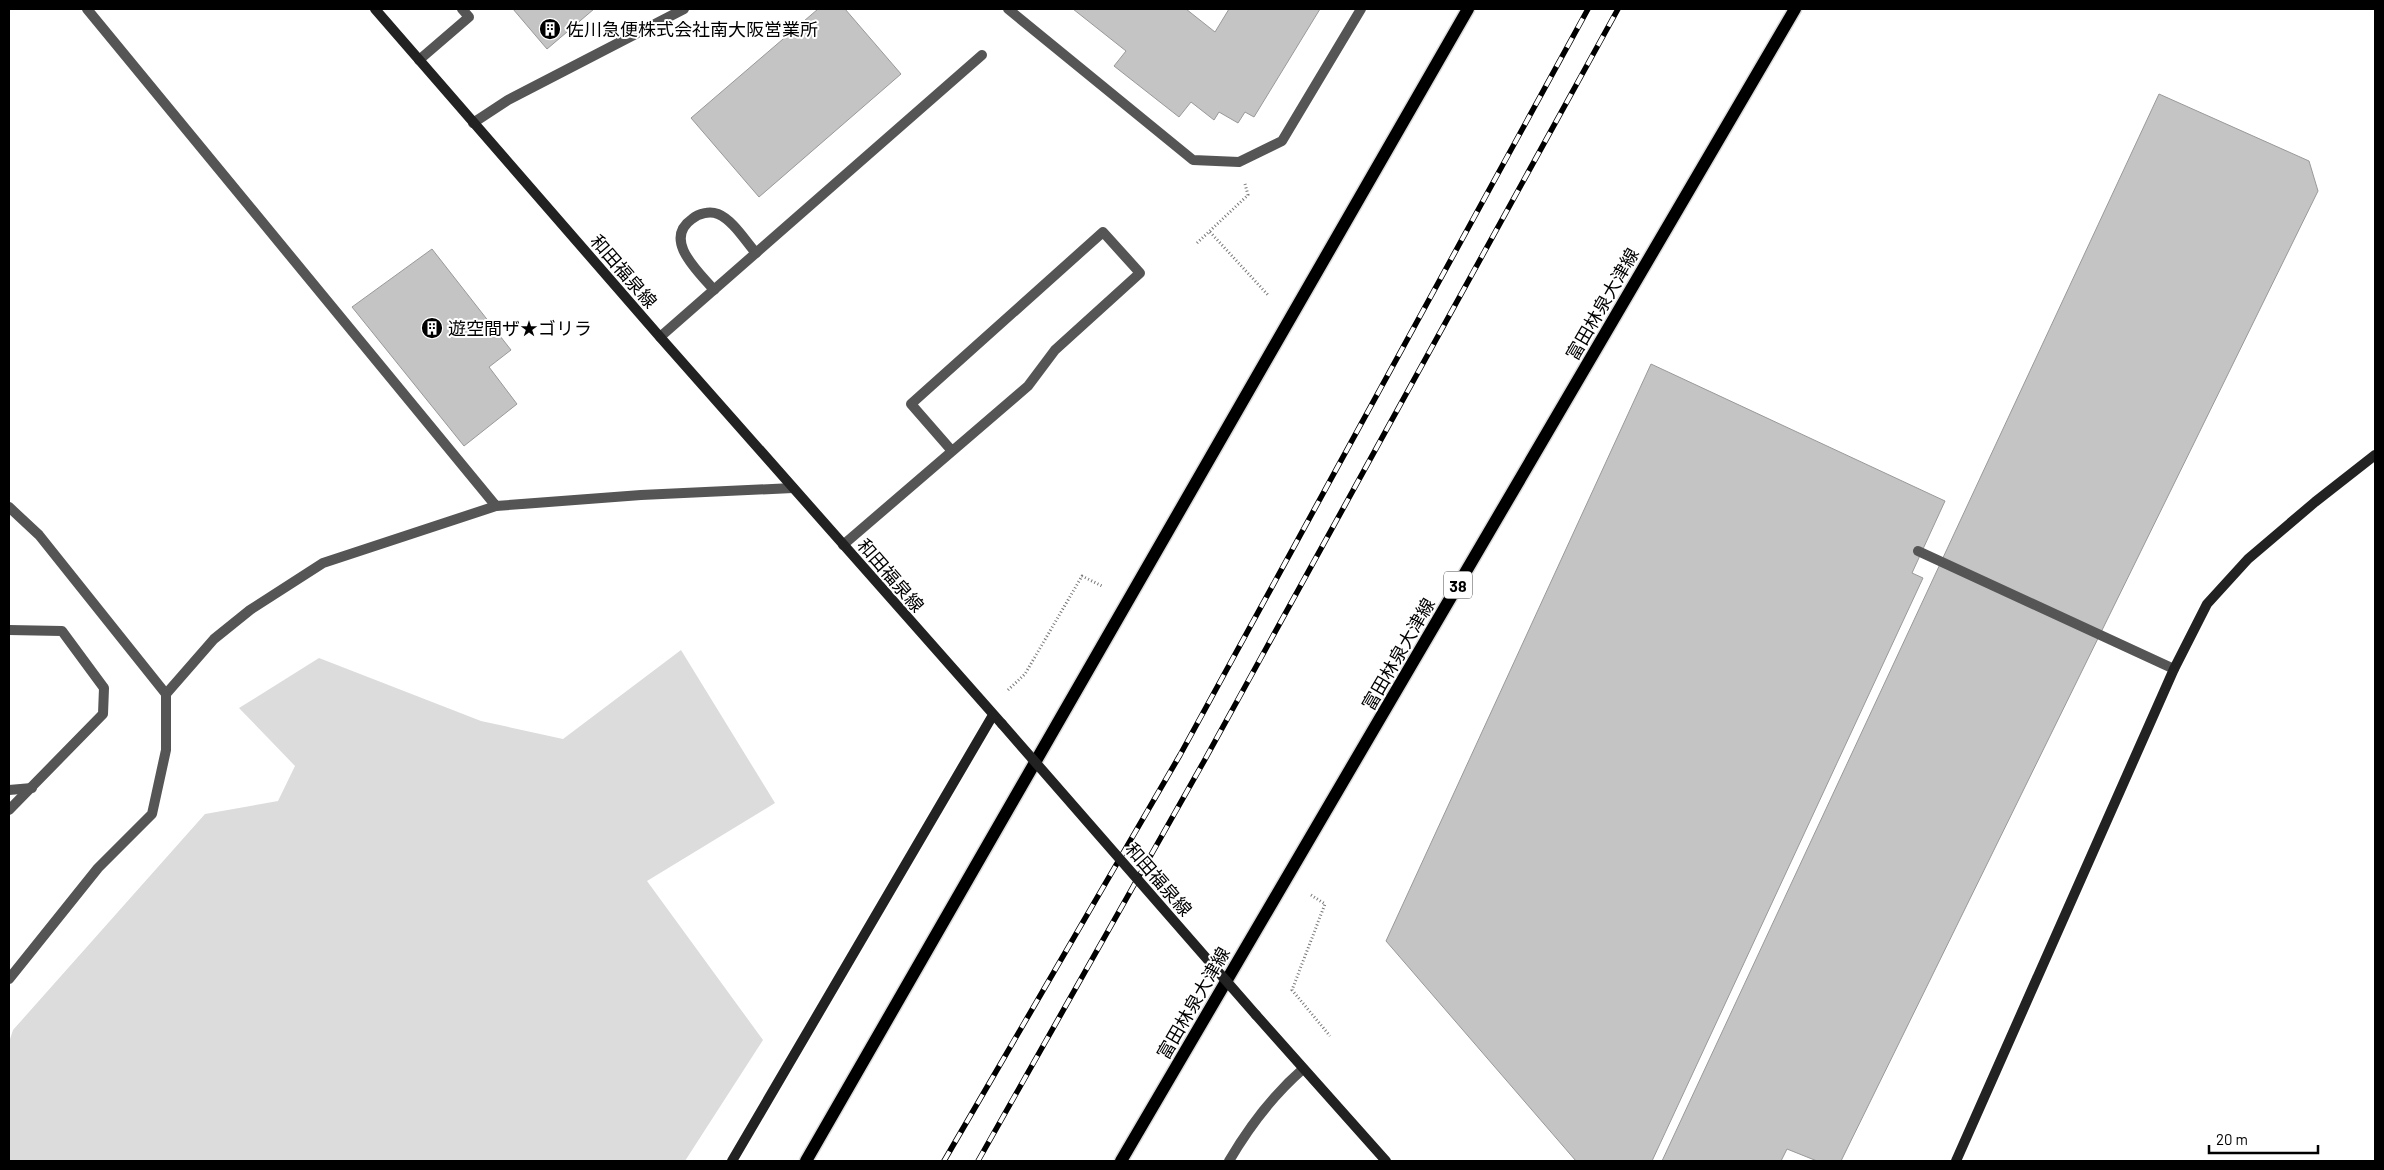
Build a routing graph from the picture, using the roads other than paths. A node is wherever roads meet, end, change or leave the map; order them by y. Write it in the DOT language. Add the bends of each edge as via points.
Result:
graph roads {
  1 [pos="87,9"];
  2 [pos="375,9"];
  3 [pos="462,9"];
  4 [pos="684,9"];
  5 [pos="1008,9"];
  6 [pos="1361,9"];
  7 [pos="1468,9"];
  8 [pos="1795,9"];
  9 [pos="982,55"];
  10 [pos="419,60"];
  11 [pos="473,123"];
  12 [pos="756,253"];
  13 [pos="714,290"];
  14 [pos="660,337"];
  15 [pos="952,451"];
  16 [pos="2375,455"];
  17 [pos="792,488"];
  18 [pos="496,506"];
  19 [pos="9,507"];
  20 [pos="843,545"];
  21 [pos="1918,551"];
  22 [pos="9,630"];
  23 [pos="2174,670"];
  24 [pos="166,694"];
  25 [pos="993,715"];
  26 [pos="32,788"];
  27 [pos="9,790"];
  28 [pos="9,810"];
  29 [pos="9,979"];
  30 [pos="1304,1069"];
  31 [pos="732,1161"];
  32 [pos="806,1161"];
  33 [pos="1122,1161"];
  34 [pos="1229,1161"];
  35 [pos="1386,1161"];
  36 [pos="1956,1161"];
  1 -- 18 [label="street"];
  2 -- 10 [label="main road, 和田福泉線"];
  3 -- 10 [label="street" via="469,17"];
  4 -- 11 [label="street" via="508,100"];
  5 -- 6 [label="street" via="1193,160 1239,162 1282,141"];
  7 -- 32 [label="main road"];
  8 -- 33 [label="main road, 富田林泉大津線 / 38"];
  9 -- 12 [label="street"];
  10 -- 11 [label="main road, 和田福泉線"];
  11 -- 14 [label="main road, 和田福泉線"];
  12 -- 13 [label="street"];
  12 -- 13 [label="street" via="719,214 692,218 682,232 682,250"];
  13 -- 14 [label="street"];
  14 -- 17 [label="main road, 和田福泉線"];
  15 -- 15 [label="street" via="1028,386 1055,350 1140,274 1103,232 911,404"];
  15 -- 20 [label="street"];
  16 -- 23 [label="main road" via="2248,559 2207,604"];
  17 -- 18 [label="street"];
  17 -- 20 [label="main road, 和田福泉線"];
  18 -- 24 [label="street" via="323,563 250,610 214,639"];
  19 -- 24 [label="street" via="39,535"];
  20 -- 25 [label="main road, 和田福泉線"];
  21 -- 23 [label="street"];
  22 -- 26 [label="street" via="62,631 104,688 102,714"];
  23 -- 36 [label="main road"];
  24 -- 29 [label="street" via="166,750 152,814 98,868"];
  25 -- 30 [label="main road, 和田福泉線, bridge"];
  25 -- 31 [label="main road"];
  26 -- 27 [label="street"];
  26 -- 28 [label="street"];
  30 -- 34 [label="street" via="1284,1085 1249,1126"];
  30 -- 35 [label="main road, 和田福泉線"];
}
